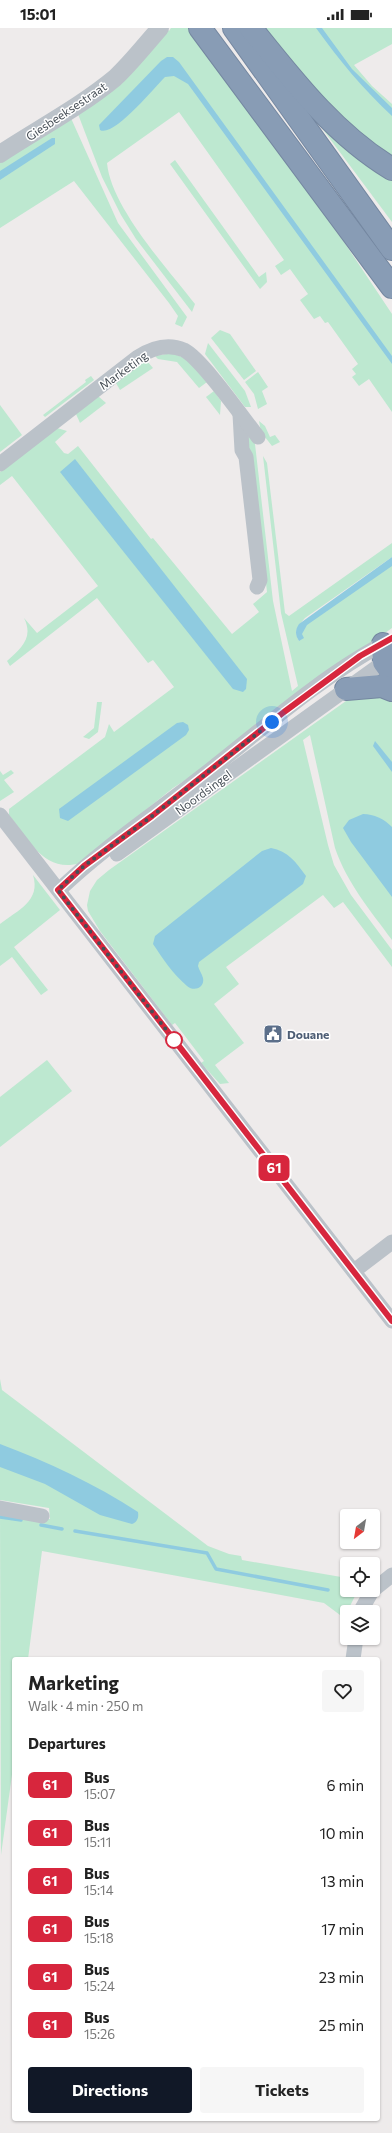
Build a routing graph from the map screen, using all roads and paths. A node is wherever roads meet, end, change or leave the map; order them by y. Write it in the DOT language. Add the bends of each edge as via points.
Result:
graph roads {
  1 [pos="160,28"];
  2 [pos="234,28"];
  3 [pos="251,28"];
  4 [pos="201,30"];
  5 [pos="0,154"];
  6 [pos="392,168"];
  7 [pos="392,249"];
  8 [pos="392,287"];
  9 [pos="240,414"];
  10 [pos="258,437"];
  11 [pos="0,464"];
  12 [pos="257,587"];
  13 [pos="384,660"];
  14 [pos="346,689"];
  15 [pos="392,690"];
  16 [pos="0,815"];
  17 [pos="58,890"];
  18 [pos="392,1242"];
  19 [pos="354,1271"];
  20 [pos="392,1321"];
  21 [pos="0,1508"];
  22 [pos="42,1516"];
  23 [pos="392,1574"];
  24 [pos="364,1605"];
  25 [pos="355,1645"];
  26 [pos="353,1657"];
  1 -- 5 [label="street, Giesbeeksestraat" via="107,84"];
  2 -- 7 [label="highway"];
  3 -- 6 [label="highway" via="324,114 350,139"];
  4 -- 8 [label="highway"];
  9 -- 10 [label="street, Marketing"];
  9 -- 11 [label="street, Marketing" via="191,355 174,347 154,348 138,357"];
  9 -- 12 [label="street" via="242,450 246,457 260,580"];
  13 -- 14 [label="street, Noordsingel"];
  13 -- 17 [label="street, Noordsingel" via="360,656 84,866"];
  14 -- 15 [label="highway" via="382,686"];
  14 -- 17 [label="street, Noordsingel" via="90,874"];
  16 -- 17 [label="street"];
  17 -- 19 [label="street"];
  18 -- 19 [label="street"];
  19 -- 20 [label="street"];
  21 -- 22 [label="street"];
  23 -- 24 [label="street" via="372,1591"];
  25 -- 26 [label="street"];
}
